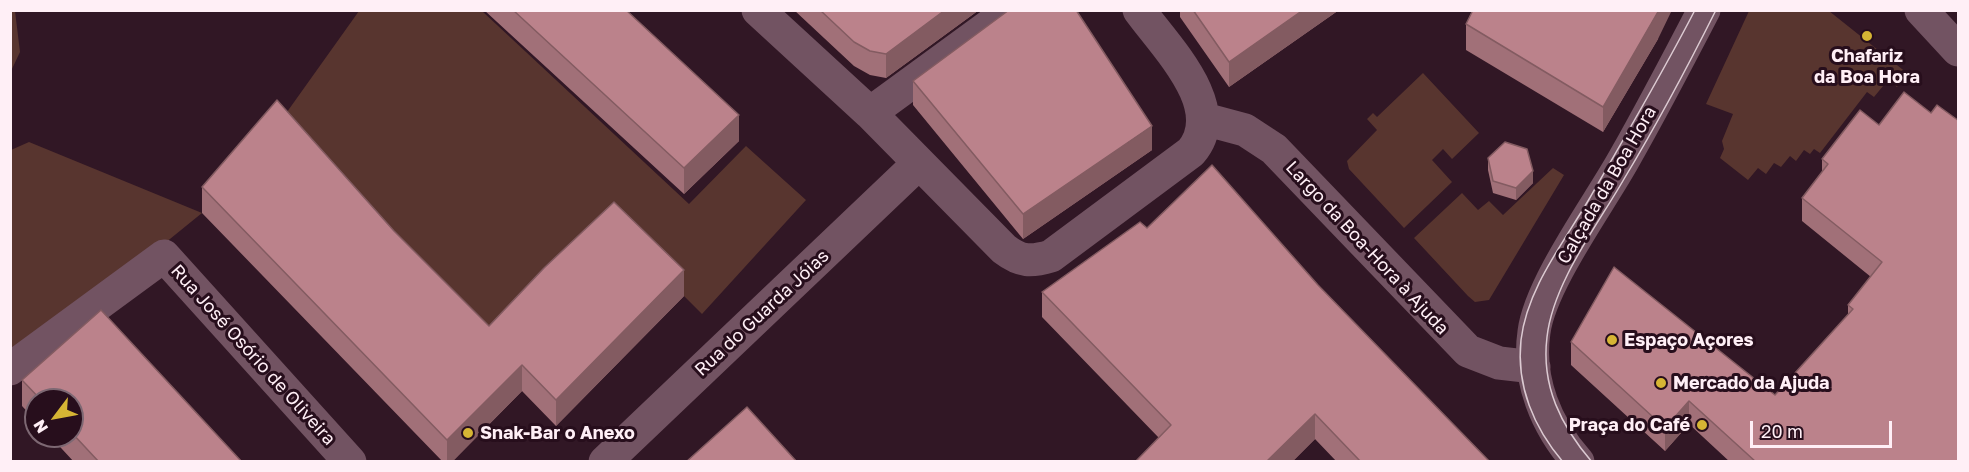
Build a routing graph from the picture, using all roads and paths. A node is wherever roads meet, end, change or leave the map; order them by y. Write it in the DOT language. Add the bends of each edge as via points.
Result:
graph roads {
  1 [pos="758,10"];
  2 [pos="1011,10"];
  3 [pos="1139,10"];
  4 [pos="1704,10"];
  5 [pos="1921,10"];
  6 [pos="1959,50"];
  7 [pos="870,113"];
  8 [pos="1204,119"];
  9 [pos="919,164"];
  10 [pos="1534,367"];
  11 [pos="10,369"];
  12 [pos="350,462"];
  13 [pos="605,462"];
  14 [pos="1578,462"];
  1 -- 7 [label="street"];
  2 -- 7 [label="street"];
  3 -- 8 [label="street" via="1198,93"];
  4 -- 10 [label="street, Calçada da Boa Hora" via="1551,284 1534,332"];
  5 -- 6 [label="street"];
  7 -- 9 [label="street"];
  8 -- 9 [label="street" via="1200,138 1191,152 1052,256 1032,262 1017,259 1004,249"];
  8 -- 10 [label="street, Largo da Boa-Hora à Ajuda" via="1245,130 1274,149 1468,351 1499,363"];
  9 -- 13 [label="street, Rua do Guarda Jóias"];
  10 -- 14 [label="street, Calçada da Boa Hora" via="1549,421"];
  11 -- 12 [label="street, Rua José Osório de Oliveira" via="164,256"];
}
